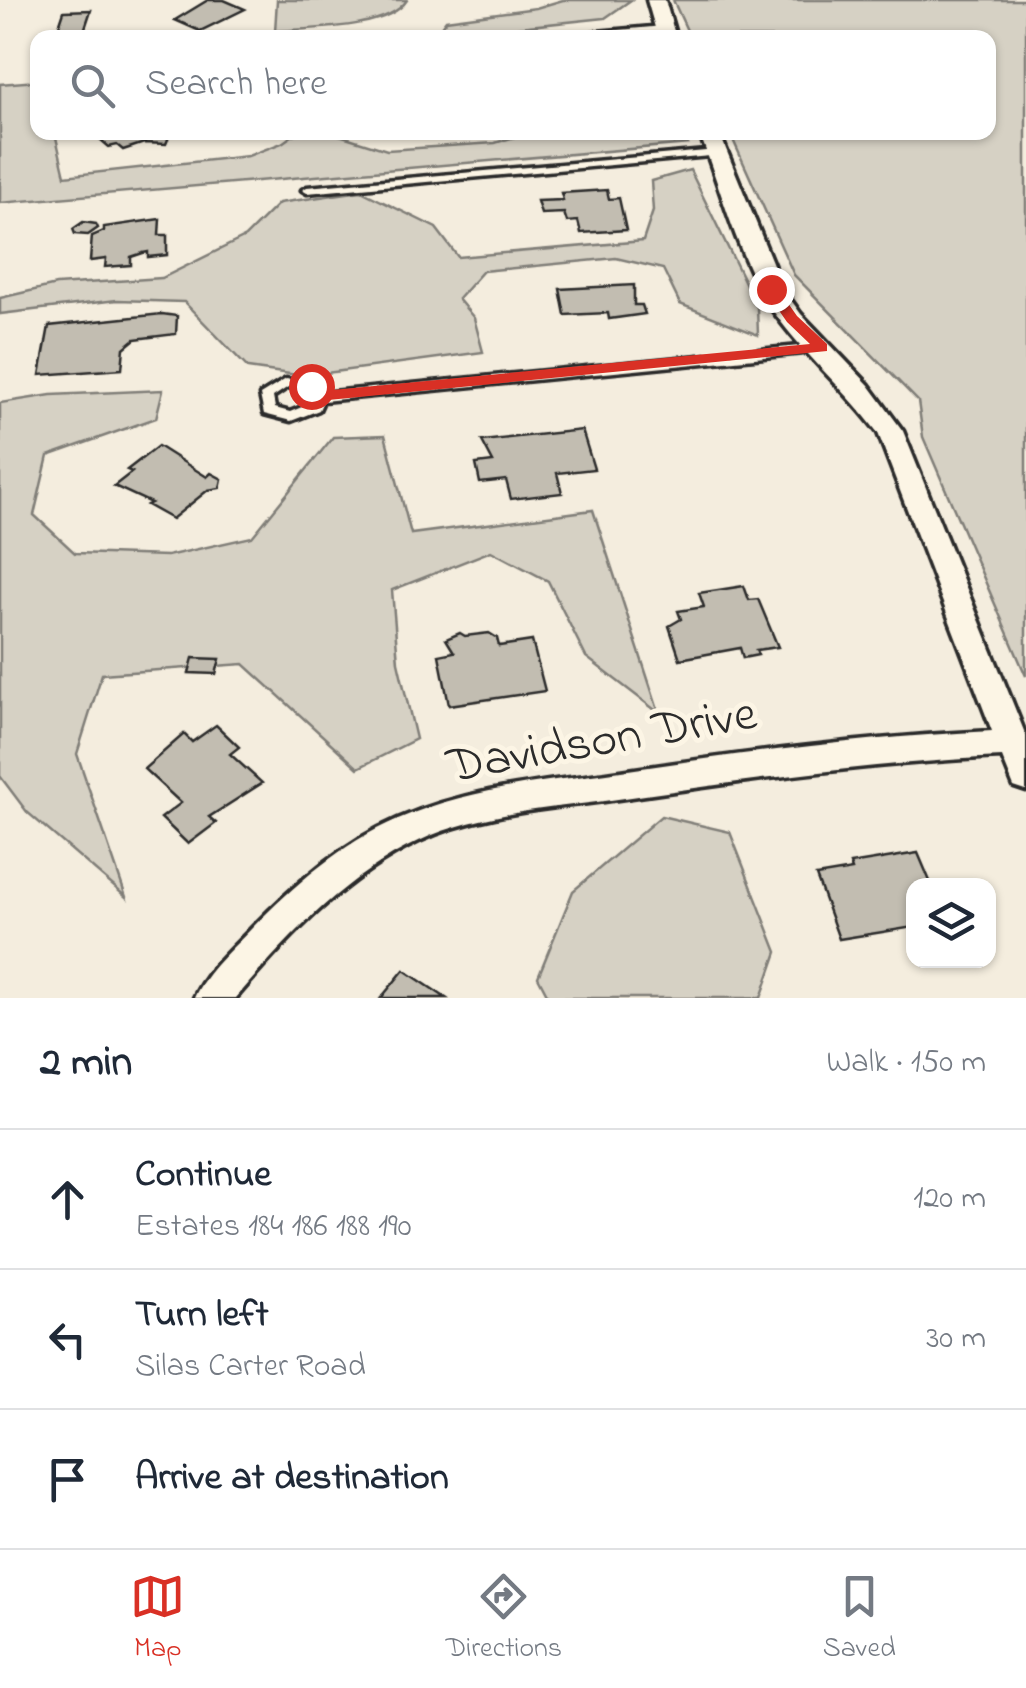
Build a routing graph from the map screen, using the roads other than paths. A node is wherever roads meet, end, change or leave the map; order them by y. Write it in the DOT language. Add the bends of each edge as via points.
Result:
graph roads {
  1 [pos="656,0"];
  2 [pos="665,30"];
  3 [pos="713,143"];
  4 [pos="307,190"];
  5 [pos="822,348"];
  6 [pos="318,396"];
  7 [pos="1012,743"];
  8 [pos="1026,777"];
  9 [pos="213,998"];
  1 -- 2 [label="street"];
  3 -- 4 [label="lane"];
  3 -- 5 [label="street" via="771,289"];
  5 -- 6 [label="lane"];
  5 -- 7 [label="street" via="890,431"];
  7 -- 8 [label="street"];
  7 -- 9 [label="street, Davidson Drive" via="777,763 527,798 442,817 322,884 285,915"];
}
